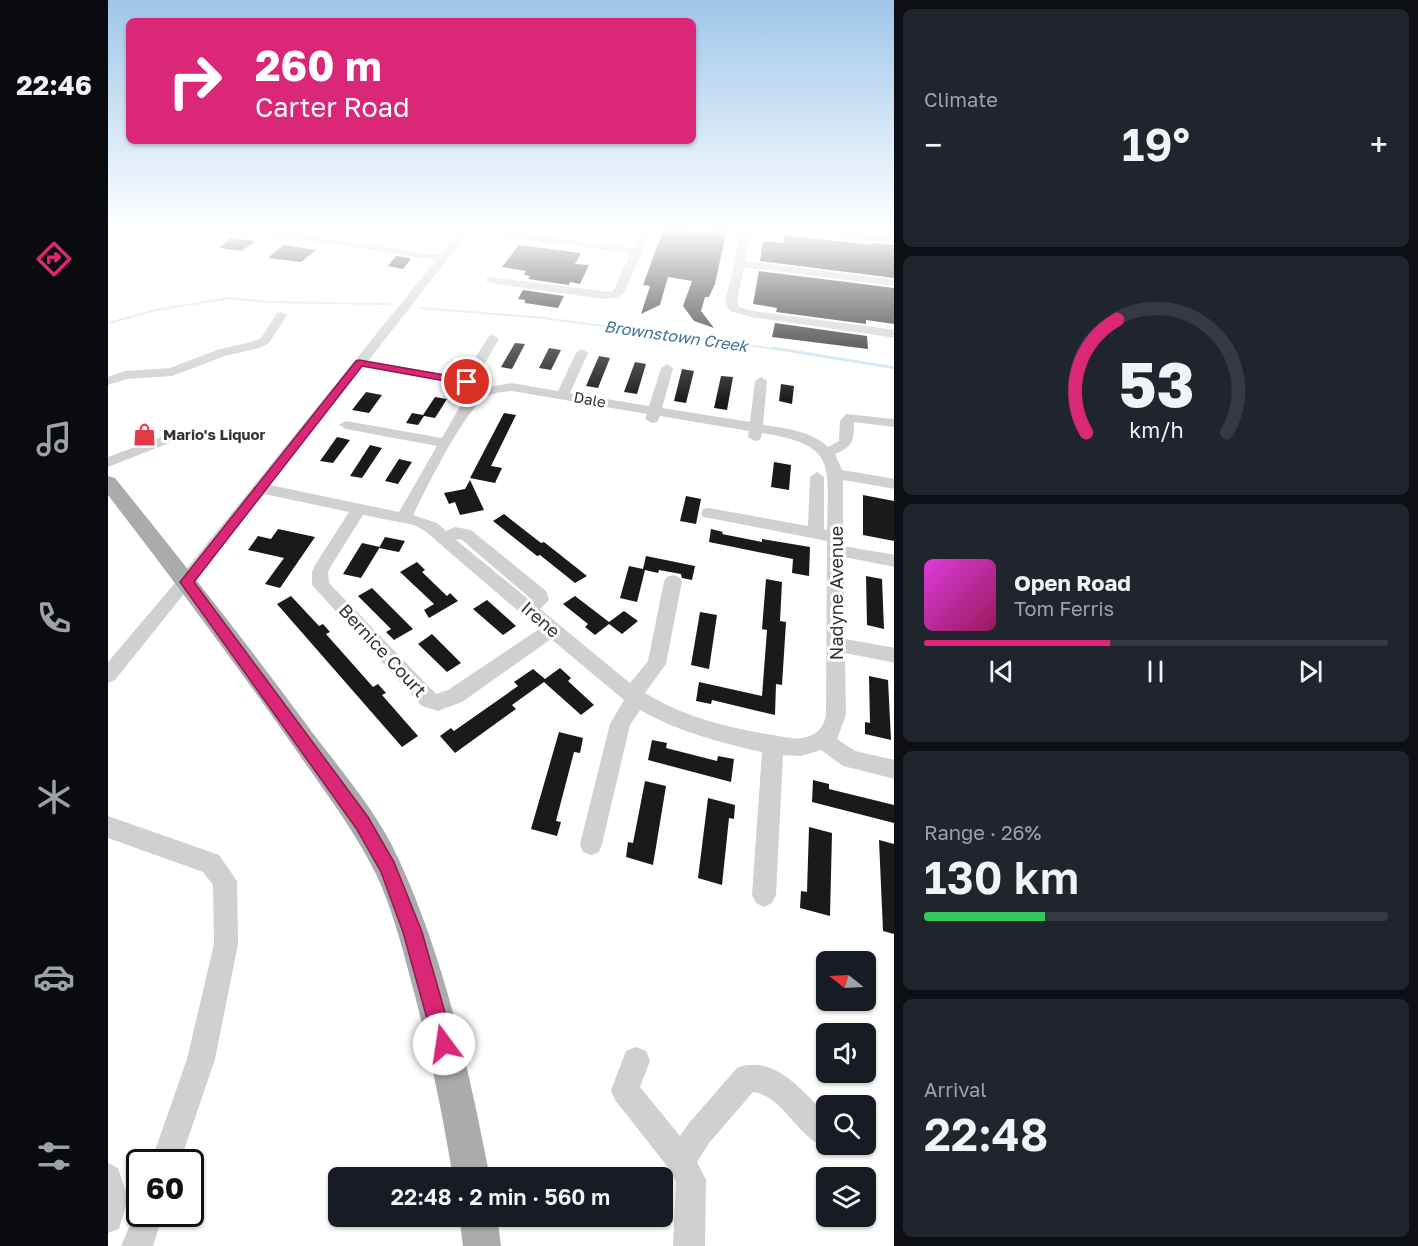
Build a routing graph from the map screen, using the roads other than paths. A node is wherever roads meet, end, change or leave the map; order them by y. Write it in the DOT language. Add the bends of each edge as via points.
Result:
graph roads {
  1 [pos="420,286"];
  2 [pos="536,286"];
  3 [pos="622,286"];
  4 [pos="734,286"];
  5 [pos="281,315"];
  6 [pos="894,334"];
  7 [pos="493,339"];
  8 [pos="582,353"];
  9 [pos="359,363"];
  10 [pos="667,368"];
  11 [pos="444,377"];
  12 [pos="387,378"];
  13 [pos="108,381"];
  14 [pos="761,381"];
  15 [pos="467,382"];
  16 [pos="486,392"];
  17 [pos="563,394"];
  18 [pos="590,408"];
  19 [pos="653,415"];
  20 [pos="894,423"];
  21 [pos="346,425"];
  22 [pos="755,432"];
  23 [pos="164,440"];
  24 [pos="780,441"];
  25 [pos="445,443"];
  26 [pos="823,449"];
  27 [pos="108,462"];
  28 [pos="835,474"];
  29 [pos="817,477"];
  30 [pos="108,482"];
  31 [pos="894,484"];
  32 [pos="260,488"];
  33 [pos="359,509"];
  34 [pos="709,513"];
  35 [pos="403,518"];
  36 [pos="816,533"];
  37 [pos="836,543"];
  38 [pos="894,561"];
  39 [pos="674,581"];
  40 [pos="186,582"];
  41 [pos="552,629"];
  42 [pos="836,644"];
  43 [pos="894,656"];
  44 [pos="108,675"];
  45 [pos="634,697"];
  46 [pos="822,740"];
  47 [pos="773,744"];
  48 [pos="894,770"];
  49 [pos="108,826"];
  50 [pos="591,844"];
  51 [pos="764,895"];
  52 [pos="636,1061"];
  53 [pos="816,1125"];
  54 [pos="170,1149"];
  55 [pos="681,1161"];
  56 [pos="470,1167"];
  57 [pos="108,1178"];
  58 [pos="108,1218"];
  59 [pos="144,1227"];
  60 [pos="479,1227"];
  61 [pos="137,1246"];
  62 [pos="482,1246"];
  63 [pos="689,1246"];
  1 -- 9 [label="street"];
  2 -- 3 [label="street" via="609,296"];
  4 -- 6 [label="street" via="731,303 734,309"];
  5 -- 13 [label="street" via="265,340 255,345 172,372 125,375"];
  7 -- 15 [label="street"];
  8 -- 17 [label="street"];
  9 -- 11 [label="street"];
  9 -- 32 [label="street"];
  10 -- 19 [label="street"];
  11 -- 12 [label="street" via="435,385"];
  11 -- 15 [label="street"];
  14 -- 22 [label="street"];
  15 -- 16 [label="street"];
  16 -- 17 [label="street, Dale" via="512,387"];
  16 -- 25 [label="street" via="469,404"];
  17 -- 19 [label="street, Dale"];
  18 -- 19 [label="street"];
  19 -- 22 [label="street"];
  20 -- 26 [label="street" via="851,417 847,421 846,445"];
  21 -- 25 [label="street"];
  22 -- 24 [label="street"];
  22 -- 26 [label="street" via="795,435"];
  23 -- 27 [label="street"];
  25 -- 35 [label="street"];
  26 -- 28 [label="street, Nadyne Avenue" via="832,459"];
  28 -- 31 [label="street"];
  28 -- 37 [label="street, Nadyne Avenue"];
  29 -- 36 [label="street"];
  30 -- 40 [label="main road"];
  32 -- 33 [label="street, Irene"];
  32 -- 40 [label="street"];
  33 -- 35 [label="street, Irene"];
  33 -- 41 [label="street, Bernice Court" via="323,565 321,585 429,700 438,703 455,696"];
  34 -- 36 [label="street"];
  35 -- 41 [label="street, Irene" via="424,523 447,538"];
  36 -- 37 [label="street"];
  37 -- 38 [label="street"];
  37 -- 42 [label="street, Nadyne Avenue"];
  39 -- 45 [label="street" via="657,664"];
  40 -- 44 [label="street"];
  40 -- 56 [label="main road" via="362,822 388,868 434,1006 454,1081"];
  41 -- 45 [label="street, Irene"];
  42 -- 43 [label="street"];
  42 -- 46 [label="street, Nadyne Avenue" via="836,715 833,728"];
  45 -- 47 [label="street, Irene" via="684,721"];
  45 -- 50 [label="street" via="620,724"];
  46 -- 47 [label="street, Irene" via="805,747"];
  46 -- 48 [label="street" via="850,759"];
  47 -- 51 [label="street"];
  49 -- 54 [label="street" via="211,863 225,881 224,956 201,1059"];
  52 -- 55 [label="street" via="625,1090"];
  53 -- 55 [label="street" via="792,1099 766,1080 747,1078 699,1133"];
  55 -- 63 [label="street" via="691,1180"];
  57 -- 58 [label="street" via="114,1190"];
  59 -- 61 [label="street"];
  60 -- 62 [label="main road"];
}
